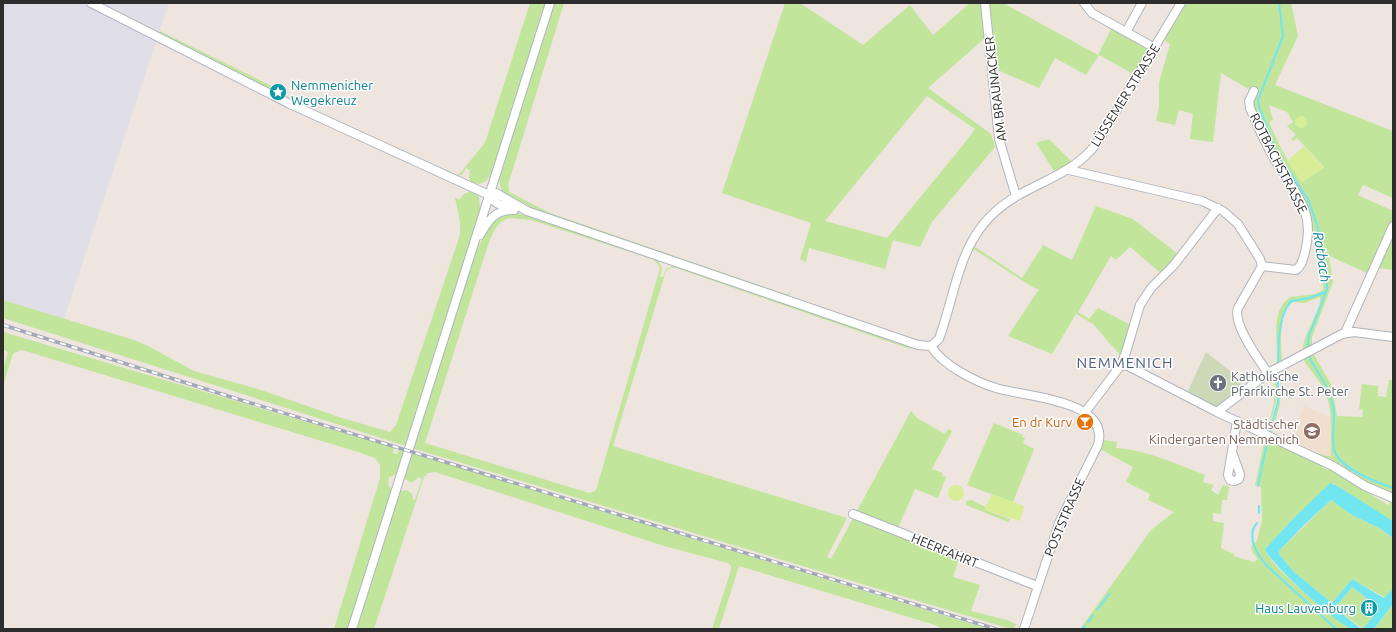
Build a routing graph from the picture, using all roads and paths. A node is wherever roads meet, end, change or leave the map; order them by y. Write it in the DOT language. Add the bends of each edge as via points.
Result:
graph roads {
  1 [pos="91,3"];
  2 [pos="550,3"];
  3 [pos="985,3"];
  4 [pos="1084,3"];
  5 [pos="1142,3"];
  6 [pos="1181,3"];
  7 [pos="1126,32"];
  8 [pos="1155,48"];
  9 [pos="1254,91"];
  10 [pos="1069,170"];
  11 [pos="489,195"];
  12 [pos="1016,196"];
  13 [pos="1218,208"];
  14 [pos="514,210"];
  15 [pos="527,211"];
  16 [pos="1393,226"];
  17 [pos="472,250"];
  18 [pos="1262,266"];
  19 [pos="1345,333"];
  20 [pos="1393,337"];
  21 [pos="931,346"];
  22 [pos="1120,365"];
  23 [pos="1275,370"];
  24 [pos="1086,411"];
  25 [pos="1218,412"];
  26 [pos="1237,421"];
  27 [pos="1232,452"];
  28 [pos="1393,498"];
  29 [pos="853,514"];
  30 [pos="1037,586"];
  31 [pos="352,629"];
  32 [pos="1024,629"];
  1 -- 11 [label="street" via="288,103"];
  2 -- 11 [label="street"];
  3 -- 12 [label="street, AM BRAUNACKER" via="999,139"];
  4 -- 7 [label="street" via="1092,13"];
  5 -- 7 [label="street"];
  6 -- 8 [label="street, LÜSSEMER STRASSE"];
  7 -- 8 [label="street"];
  8 -- 10 [label="street, LÜSSEMER STRASSE" via="1097,143"];
  9 -- 18 [label="street, ROTBACHSTRASSE" via="1249,102 1250,108 1275,159 1302,204 1307,217 1309,237 1301,267 1296,270"];
  10 -- 12 [label="street, LÜSSEMER STRASSE"];
  10 -- 13 [label="street" via="1202,201"];
  11 -- 14 [label="street" via="493,201"];
  11 -- 15 [label="street" via="496,193"];
  11 -- 17 [label="street"];
  12 -- 21 [label="street, LÜSSEMER STRASSE" via="990,217 969,245 939,338"];
  13 -- 18 [label="street" via="1240,227"];
  13 -- 22 [label="street" via="1174,265 1151,288 1140,305"];
  14 -- 15 [label="street"];
  14 -- 17 [label="street" via="502,211 491,217"];
  15 -- 21 [label="street" via="918,345"];
  16 -- 19 [label="street"];
  17 -- 31 [label="street"];
  18 -- 23 [label="street" via="1237,314 1252,350"];
  19 -- 20 [label="street"];
  19 -- 23 [label="street"];
  21 -- 24 [label="street" via="938,356 970,377 997,388"];
  22 -- 24 [label="street"];
  22 -- 25 [label="street" via="1130,367"];
  23 -- 25 [label="street"];
  24 -- 30 [label="street, POSTSTRASSE" via="1097,423 1099,442 1064,513"];
  25 -- 26 [label="street"];
  26 -- 27 [label="street"];
  26 -- 28 [label="street" via="1333,466 1365,486"];
  29 -- 30 [label="street, HEERFAHRT"];
  30 -- 32 [label="street, POSTSTRASSE"];
}
